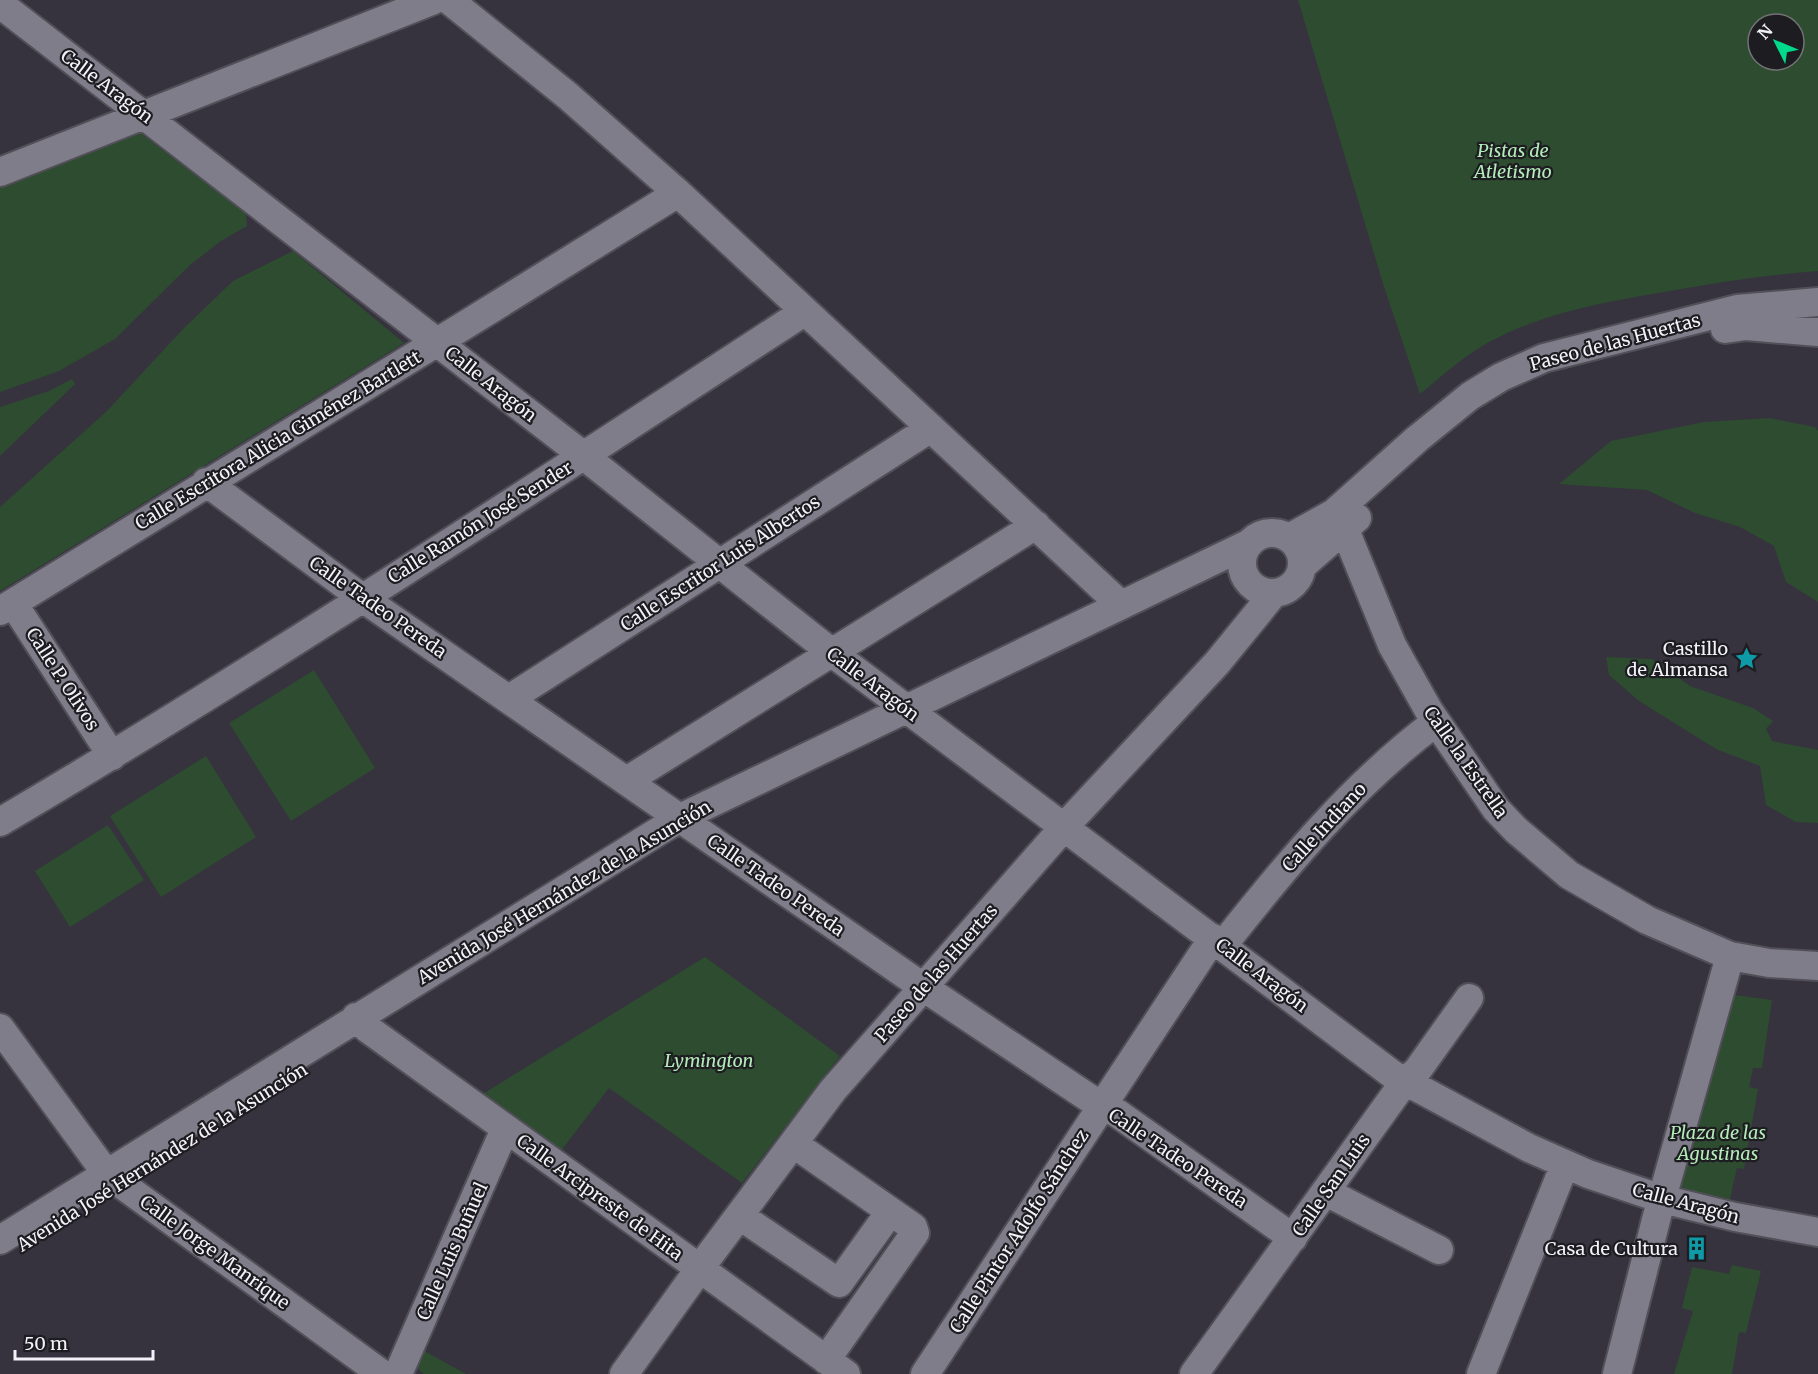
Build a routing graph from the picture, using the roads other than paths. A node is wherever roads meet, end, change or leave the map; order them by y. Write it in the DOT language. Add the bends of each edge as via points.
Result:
graph roads {
  1 [pos="5,0"];
  2 [pos="434,0"];
  3 [pos="449,0"];
  4 [pos="0,3"];
  5 [pos="144,114"];
  6 [pos="0,172"];
  7 [pos="678,193"];
  8 [pos="1818,302"];
  9 [pos="804,312"];
  10 [pos="1817,331"];
  11 [pos="439,343"];
  12 [pos="931,428"];
  13 [pos="584,456"];
  14 [pos="206,482"];
  15 [pos="1036,525"];
  16 [pos="1345,530"];
  17 [pos="1289,538"];
  18 [pos="1246,552"];
  19 [pos="718,563"];
  20 [pos="1302,566"];
  21 [pos="1274,593"];
  22 [pos="361,597"];
  23 [pos="1121,605"];
  24 [pos="6,607"];
  25 [pos="831,652"];
  26 [pos="509,699"];
  27 [pos="914,715"];
  28 [pos="1436,722"];
  29 [pos="112,756"];
  30 [pos="628,780"];
  31 [pos="0,822"];
  32 [pos="687,823"];
  33 [pos="1065,826"];
  34 [pos="1218,942"];
  35 [pos="1730,956"];
  36 [pos="1818,966"];
  37 [pos="923,987"];
  38 [pos="1469,999"];
  39 [pos="362,1023"];
  40 [pos="0,1028"];
  41 [pos="1405,1081"];
  42 [pos="1101,1106"];
  43 [pos="506,1129"];
  44 [pos="794,1144"];
  45 [pos="1565,1164"];
  46 [pos="113,1178"];
  47 [pos="1326,1192"];
  48 [pos="1656,1198"];
  49 [pos="890,1212"];
  50 [pos="740,1216"];
  51 [pos="1818,1232"];
  52 [pos="1293,1238"];
  53 [pos="0,1240"];
  54 [pos="1439,1250"];
  55 [pos="0,1259"];
  56 [pos="700,1268"];
  57 [pos="850,1270"];
  58 [pos="876,1288"];
  59 [pos="836,1367"];
  60 [pos="382,1374"];
  61 [pos="398,1374"];
  62 [pos="624,1374"];
  63 [pos="925,1374"];
  64 [pos="1194,1374"];
  65 [pos="1480,1374"];
  66 [pos="1617,1374"];
  1 -- 4 [label="street"];
  2 -- 5 [label="street"];
  3 -- 7 [label="street" via="568,96"];
  4 -- 5 [label="street, Calle Aragón"];
  5 -- 6 [label="street"];
  5 -- 11 [label="street, Calle Aragón"];
  7 -- 9 [label="street"];
  7 -- 11 [label="street, Calle Escritora Alicia Giménez Bartlett"];
  8 -- 17 [label="street, Paseo de las Huertas" via="1737,309 1544,358 1521,368 1470,396 1334,513"];
  9 -- 12 [label="street"];
  9 -- 13 [label="street, Calle Ramón José Sender"];
  10 -- 16 [label="street, Paseo de las Huertas" via="1746,326 1718,330 1536,377 1489,402 1462,422"];
  11 -- 13 [label="street, Calle Aragón"];
  11 -- 14 [label="street, Calle Escritora Alicia Giménez Bartlett"];
  12 -- 15 [label="street"];
  12 -- 19 [label="street, Calle Escritor Luis Albertos"];
  13 -- 19 [label="street, Calle Aragón"];
  13 -- 22 [label="street, Calle Ramón José Sender"];
  14 -- 22 [label="street, Calle Tadeo Pereda"];
  14 -- 24 [label="street, Calle Escritora Alicia Giménez Bartlett"];
  15 -- 23 [label="street"];
  15 -- 25 [label="street"];
  16 -- 20 [label="street, Paseo de las Huertas"];
  16 -- 28 [label="street, Calle la Estrella" via="1392,645"];
  17 -- 18 [label="street" via="1269,533"];
  17 -- 20 [label="street" via="1297,546"];
  18 -- 21 [label="street" via="1247,581 1255,588"];
  18 -- 23 [label="street, Avenida José Hernández de la Asunción"];
  18 -- 27 [label="street, Avenida José Hernández de la Asunción"];
  19 -- 25 [label="street, Calle Aragón"];
  19 -- 26 [label="street, Calle Escritor Luis Albertos"];
  20 -- 21 [label="street" via="1293,585"];
  21 -- 33 [label="street, Paseo de las Huertas" via="1217,663"];
  22 -- 26 [label="street, Calle Tadeo Pereda"];
  22 -- 29 [label="street, Calle Ramón José Sender"];
  23 -- 27 [label="street, Avenida José Hernández de la Asunción"];
  24 -- 29 [label="street, Calle P. Olivos"];
  25 -- 27 [label="street, Calle Aragón"];
  25 -- 30 [label="street"];
  26 -- 30 [label="street, Calle Tadeo Pereda"];
  27 -- 32 [label="street, Avenida José Hernández de la Asunción"];
  27 -- 33 [label="street, Calle Aragón"];
  28 -- 34 [label="street, Calle Indiano" via="1396,753 1331,816"];
  28 -- 35 [label="street, Calle la Estrella" via="1496,809 1560,868 1647,920"];
  29 -- 31 [label="street, Calle Ramón José Sender"];
  30 -- 32 [label="street, Calle Tadeo Pereda"];
  32 -- 37 [label="street, Calle Tadeo Pereda"];
  32 -- 39 [label="street, Avenida José Hernández de la Asunción"];
  33 -- 34 [label="street, Calle Aragón"];
  33 -- 37 [label="street, Paseo de las Huertas"];
  34 -- 41 [label="street, Calle Aragón"];
  34 -- 42 [label="street, Calle Pintor Adolfo Sánchez"];
  35 -- 36 [label="street, Calle la Estrella"];
  35 -- 48 [label="street" via="1694,1090"];
  37 -- 42 [label="street, Calle Tadeo Pereda"];
  37 -- 44 [label="street, Paseo de las Huertas" via="833,1090"];
  38 -- 41 [label="street, Calle San Luis" via="1417,1071"];
  39 -- 43 [label="street, Calle Arcipreste de Hita"];
  39 -- 46 [label="street, Avenida José Hernández de la Asunción"];
  40 -- 46 [label="street, Calle Jorge Manrique"];
  41 -- 45 [label="street, Calle Aragón"];
  41 -- 47 [label="street, Calle San Luis"];
  42 -- 52 [label="street, Calle Tadeo Pereda" via="1117,1113"];
  42 -- 63 [label="street, Calle Pintor Adolfo Sánchez"];
  43 -- 56 [label="street, Calle Arcipreste de Hita"];
  43 -- 61 [label="street, Calle Luis Buñuel"];
  44 -- 49 [label="street"];
  44 -- 50 [label="street, Paseo de las Huertas"];
  45 -- 48 [label="street, Calle Aragón"];
  45 -- 65 [label="street"];
  46 -- 53 [label="street, Avenida José Hernández de la Asunción"];
  46 -- 55 [label="street, Avenida José Hernández de la Asunción"];
  46 -- 60 [label="street, Calle Jorge Manrique"];
  47 -- 52 [label="street, Calle San Luis"];
  47 -- 54 [label="street"];
  48 -- 51 [label="street, Calle Aragón"];
  48 -- 66 [label="street"];
  49 -- 57 [label="street"];
  49 -- 58 [label="street" via="915,1233"];
  50 -- 56 [label="street, Paseo de las Huertas"];
  50 -- 57 [label="street" via="834,1282 842,1281"];
  52 -- 64 [label="street, Calle San Luis"];
  56 -- 59 [label="street, Calle Arcipreste de Hita"];
  56 -- 62 [label="street, Paseo de las Huertas"];
  57 -- 58 [label="street"];
  58 -- 59 [label="street"];
}
